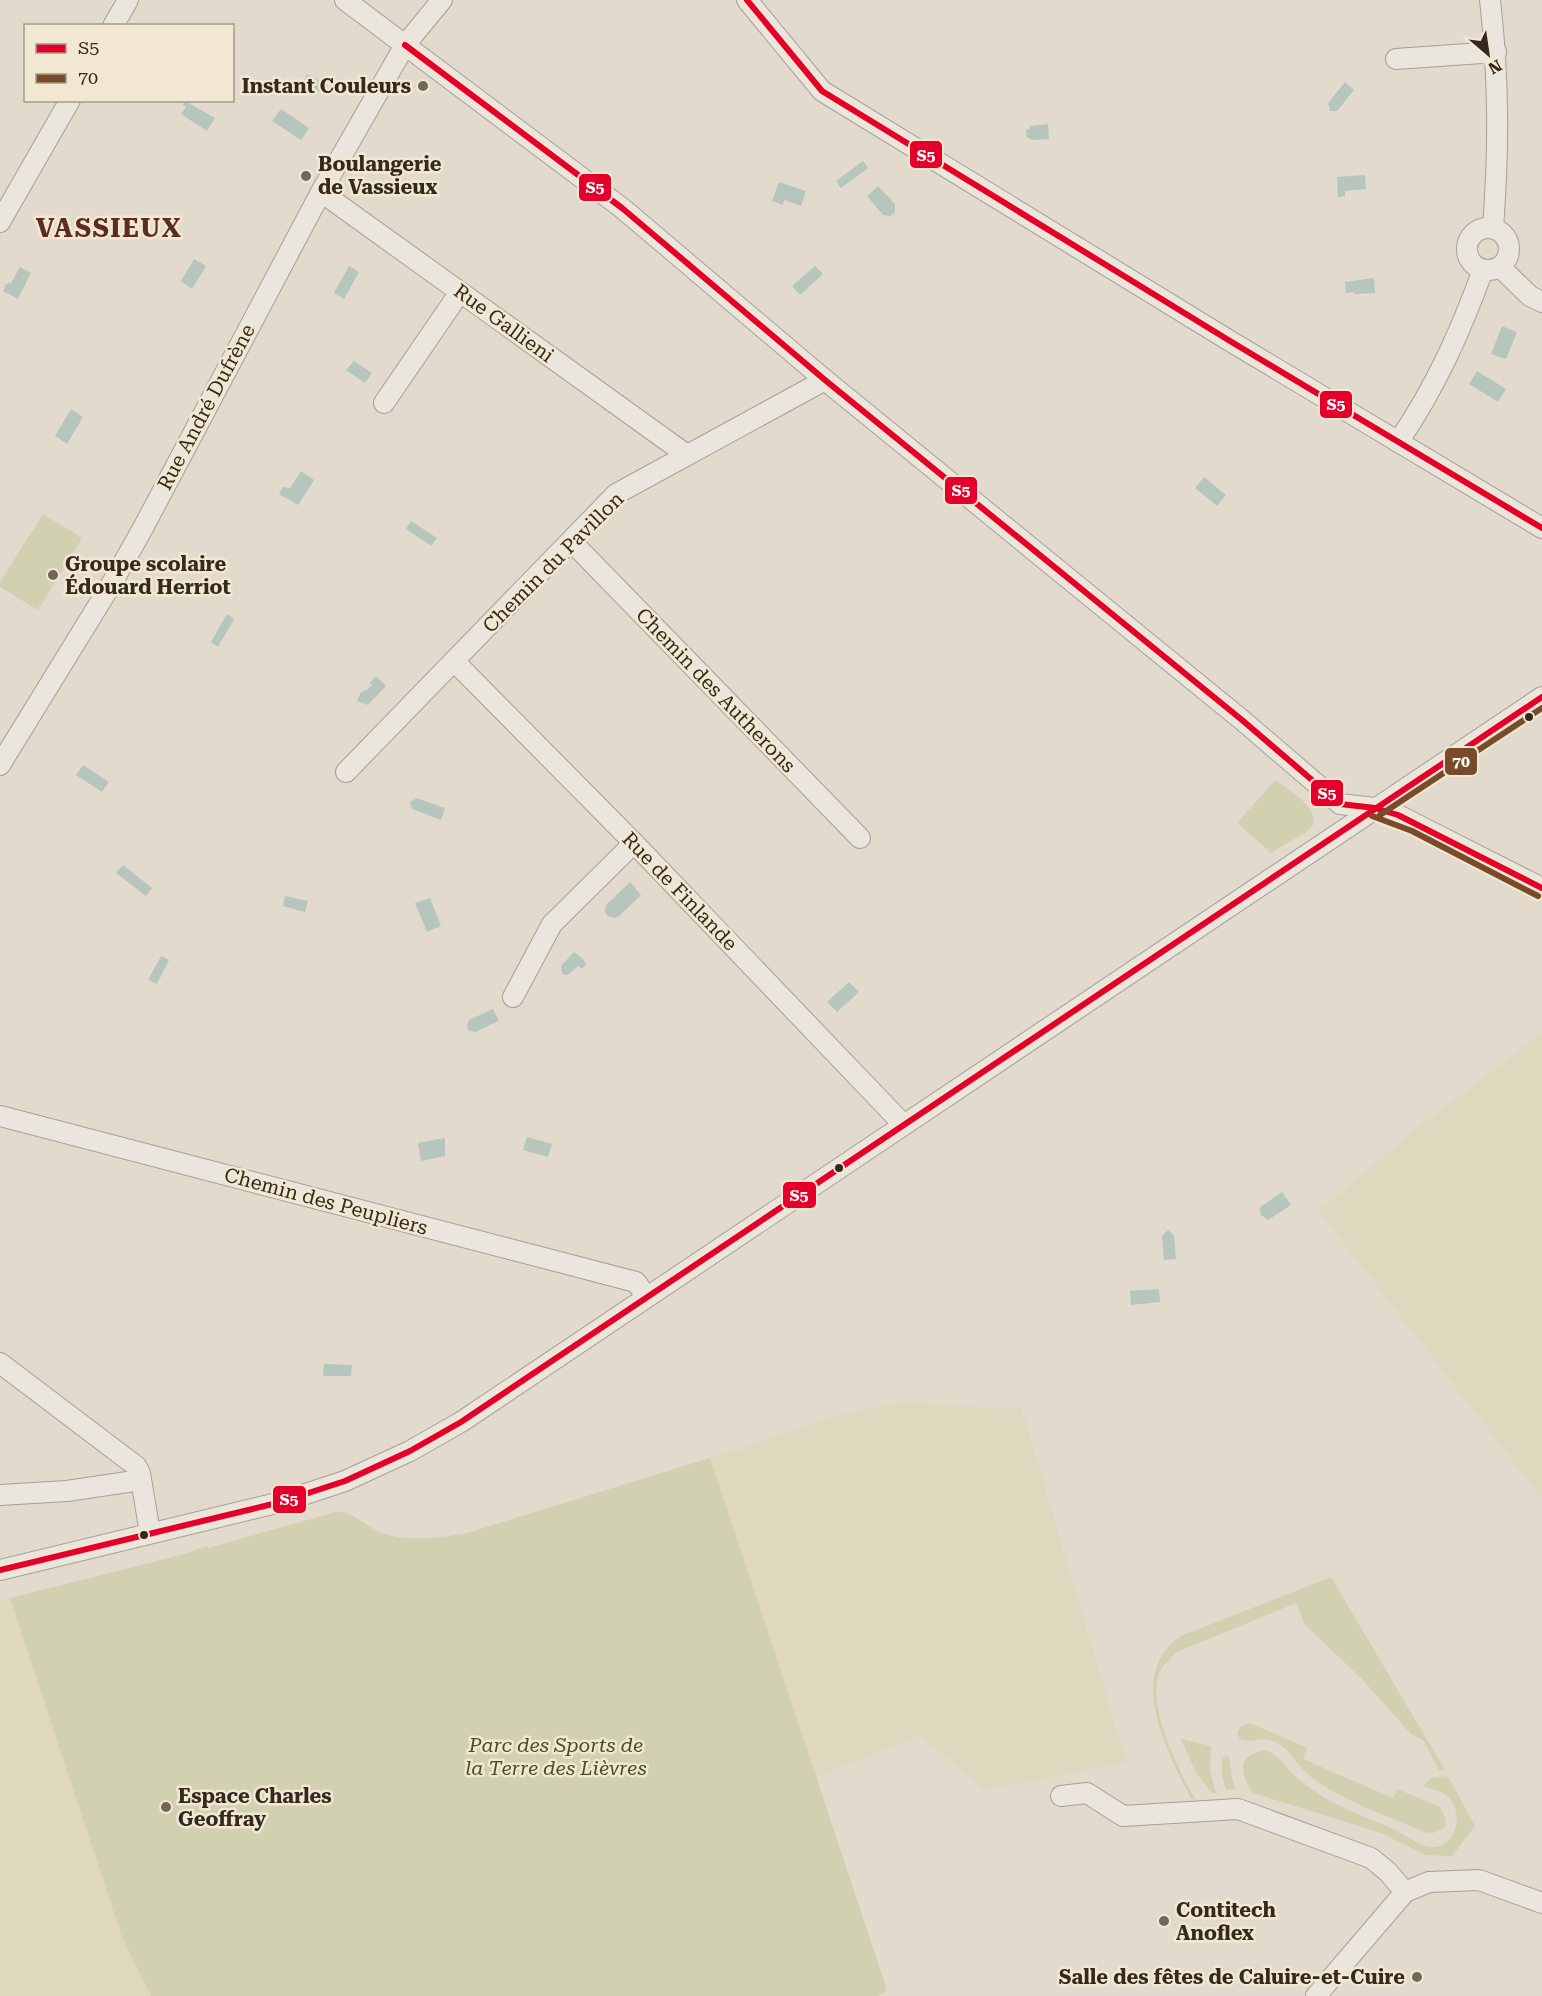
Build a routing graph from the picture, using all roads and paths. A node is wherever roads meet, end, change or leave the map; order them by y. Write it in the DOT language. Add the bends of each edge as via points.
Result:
graph roads {
  1 [pos="128,0"];
  2 [pos="345,0"];
  3 [pos="442,0"];
  4 [pos="747,0"];
  5 [pos="1490,0"];
  6 [pos="114,24"];
  7 [pos="405,45"];
  8 [pos="1496,52"];
  9 [pos="1396,58"];
  10 [pos="69,102"];
  11 [pos="321,192"];
  12 [pos="0,222"];
  13 [pos="1493,228"];
  14 [pos="1491,269"];
  15 [pos="460,292"];
  16 [pos="1542,302"];
  17 [pos="825,380"];
  18 [pos="384,403"];
  19 [pos="1398,442"];
  20 [pos="687,455"];
  21 [pos="1542,528"];
  22 [pos="571,541"];
  23 [pos="454,661"];
  24 [pos="1542,696"];
  25 [pos="0,765"];
  26 [pos="346,772"];
  27 [pos="1375,808"];
  28 [pos="860,838"];
  29 [pos="634,843"];
  30 [pos="1542,888"];
  31 [pos="513,997"];
  32 [pos="0,1116"];
  33 [pos="902,1123"];
  34 [pos="646,1296"];
  35 [pos="0,1363"];
  36 [pos="141,1480"];
  37 [pos="0,1496"];
  38 [pos="150,1533"];
  39 [pos="0,1569"];
  40 [pos="1061,1796"];
  41 [pos="1405,1893"];
  42 [pos="1542,1904"];
  43 [pos="1316,1996"];
  1 -- 6 [label="street"];
  2 -- 7 [label="street"];
  3 -- 7 [label="street, Rue André Dufrène"];
  4 -- 19 [label="street" via="822,91"];
  5 -- 8 [label="street"];
  7 -- 11 [label="street, Rue André Dufrène"];
  7 -- 17 [label="street" via="622,208"];
  8 -- 9 [label="street"];
  8 -- 13 [label="street" via="1498,156"];
  10 -- 12 [label="street"];
  11 -- 15 [label="street, Rue Gallieni"];
  11 -- 25 [label="street, Rue André Dufrène" via="138,537"];
  13 -- 14 [label="street" via="1505,236 1510,249 1505,262"];
  13 -- 14 [label="street" via="1478,230 1466,248 1470,262"];
  14 -- 16 [label="street"];
  14 -- 19 [label="street" via="1422,408"];
  15 -- 18 [label="street"];
  15 -- 20 [label="street, Rue Gallieni"];
  17 -- 20 [label="street, Chemin du Pavillon"];
  17 -- 27 [label="street" via="1340,804"];
  19 -- 21 [label="street"];
  20 -- 22 [label="street, Chemin du Pavillon" via="616,494"];
  22 -- 23 [label="street, Chemin du Pavillon"];
  22 -- 28 [label="street, Chemin des Autherons"];
  23 -- 26 [label="street, Chemin du Pavillon"];
  23 -- 29 [label="street, Rue de Finlande"];
  24 -- 27 [label="street"];
  27 -- 30 [label="street" via="1416,823"];
  27 -- 33 [label="street"];
  29 -- 31 [label="street" via="552,924"];
  29 -- 33 [label="street, Rue de Finlande"];
  32 -- 34 [label="street, Chemin des Peupliers" via="636,1282"];
  33 -- 34 [label="street"];
  34 -- 38 [label="street" via="461,1422 410,1451 345,1481 281,1502"];
  35 -- 36 [label="street" via="136,1466"];
  36 -- 37 [label="street"];
  36 -- 38 [label="street"];
  38 -- 39 [label="street"];
  40 -- 41 [label="street" via="1087,1793 1122,1816 1238,1809 1371,1858"];
  41 -- 42 [label="street" via="1429,1882 1479,1880"];
  41 -- 43 [label="street"];
}
